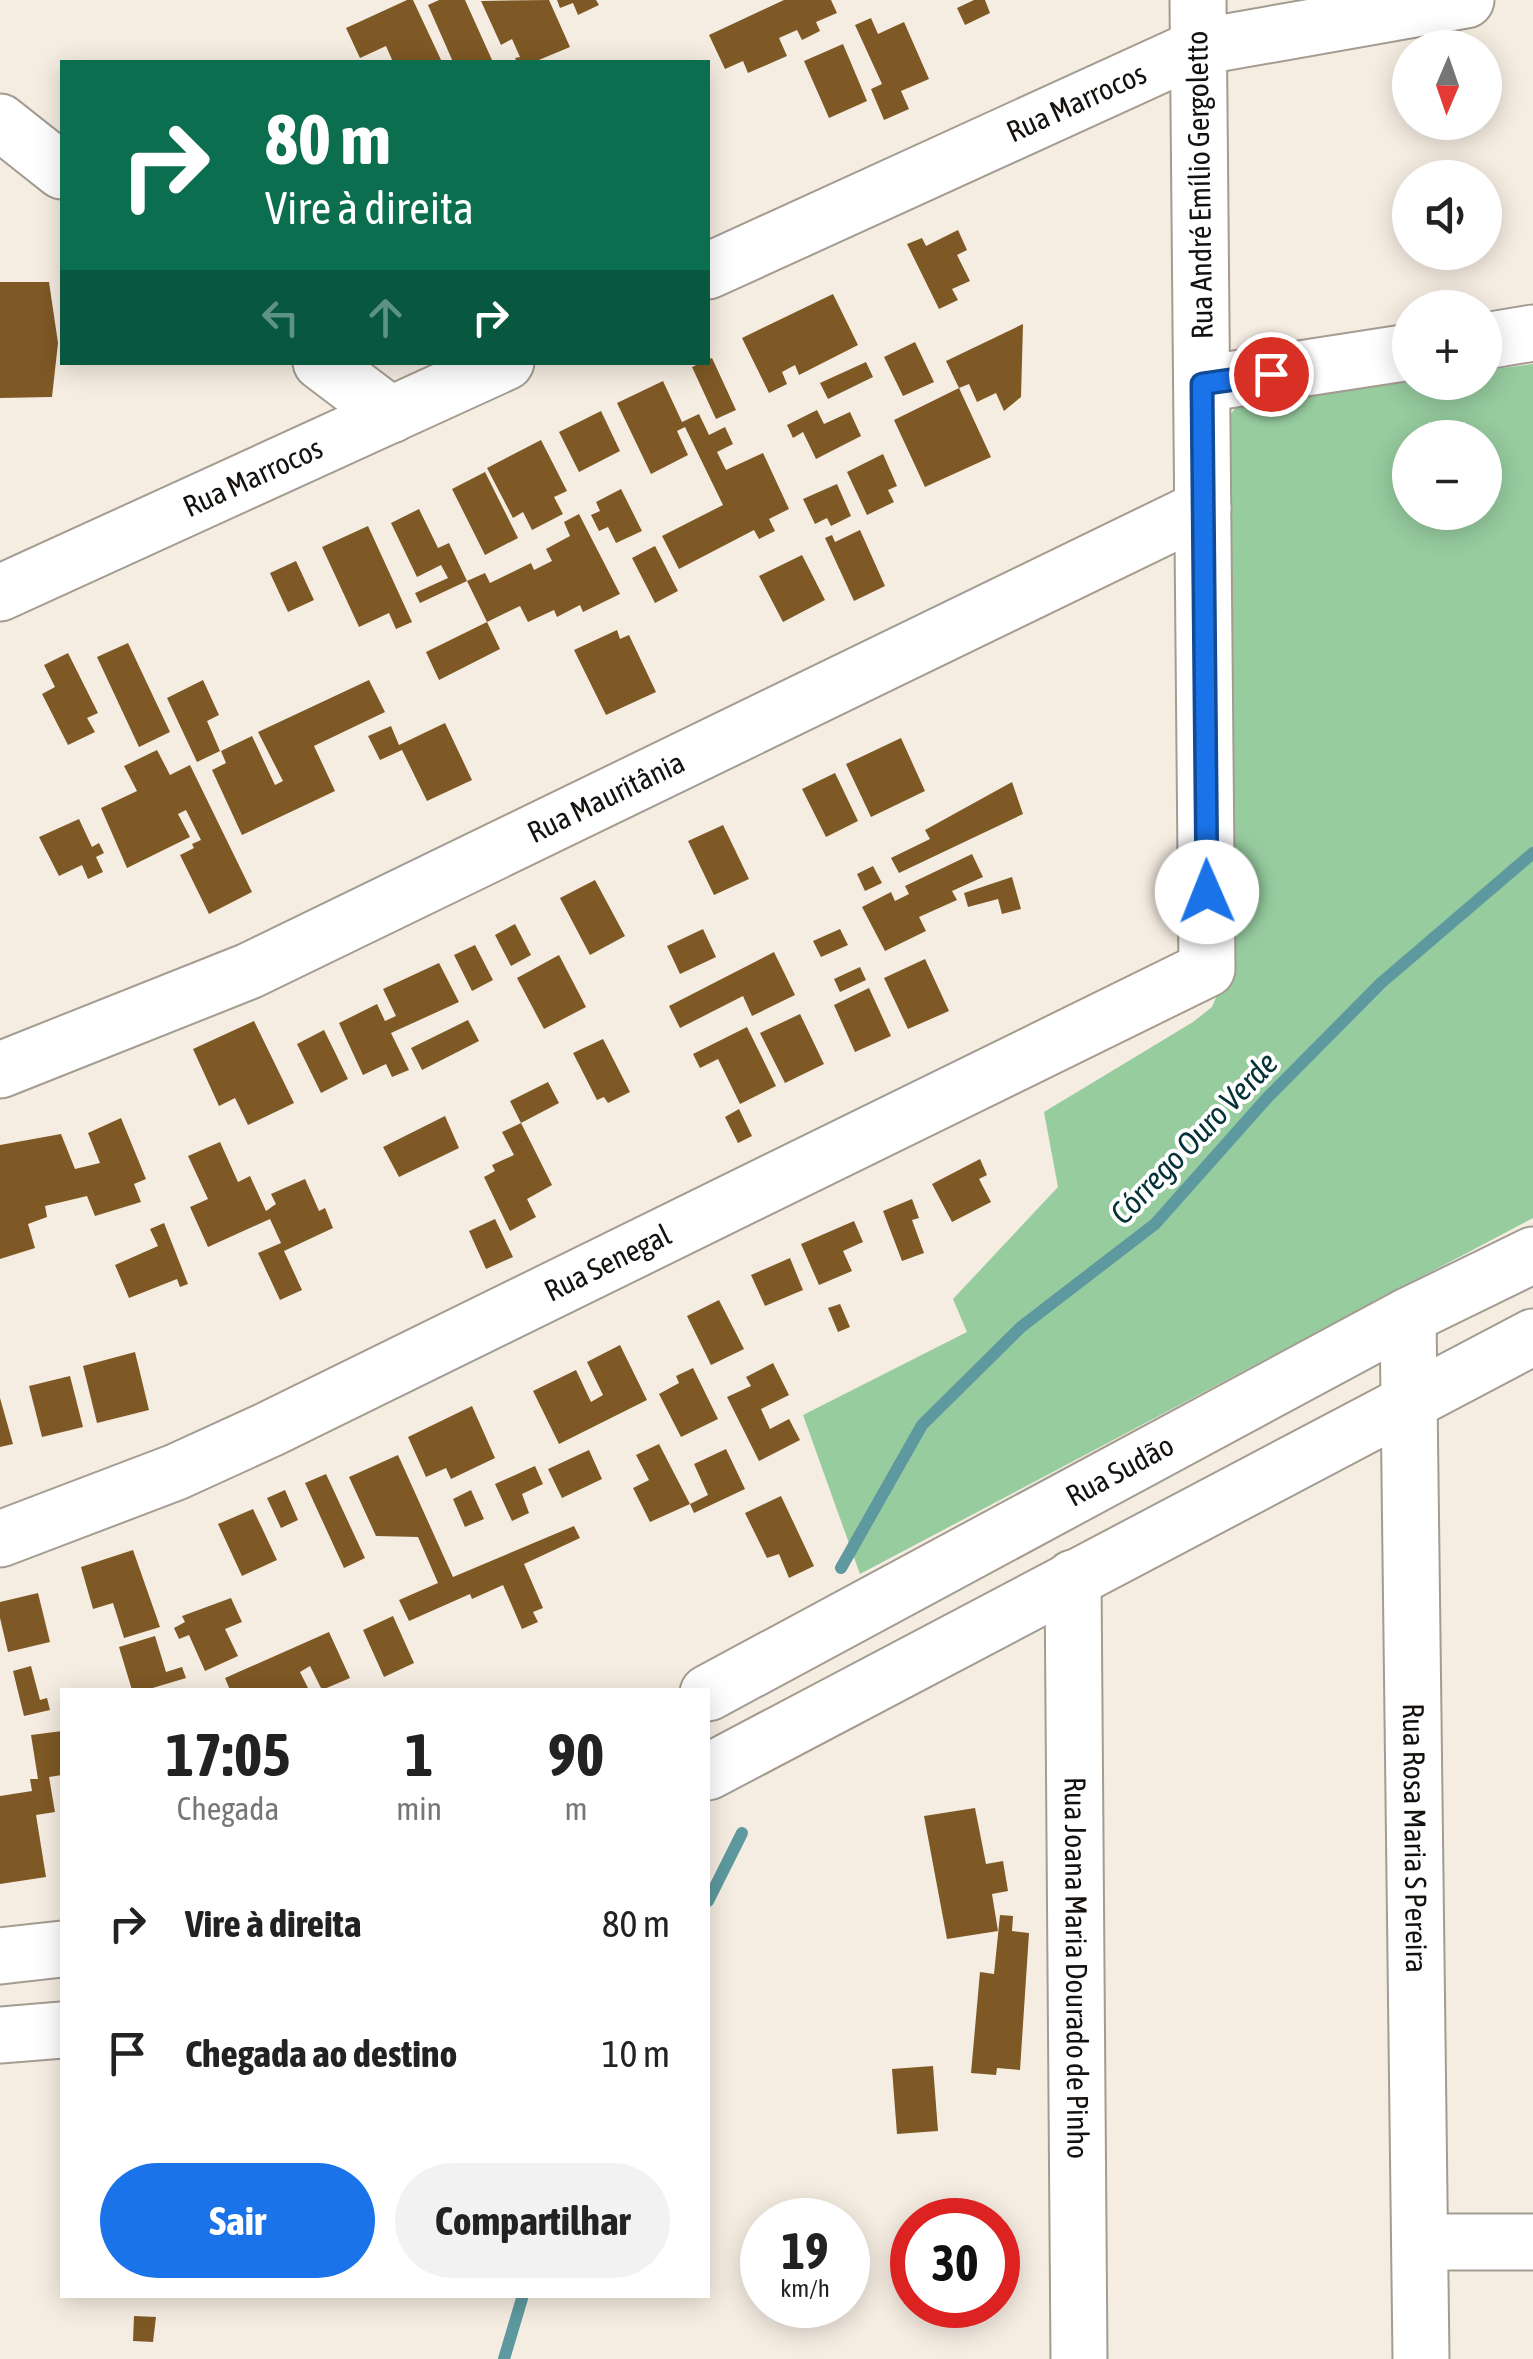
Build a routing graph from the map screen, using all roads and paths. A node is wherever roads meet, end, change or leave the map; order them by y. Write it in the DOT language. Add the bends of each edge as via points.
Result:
graph roads {
  1 [pos="1466,0"];
  2 [pos="1198,24"];
  3 [pos="1,125"];
  4 [pos="60,170"];
  5 [pos="710,270"];
  6 [pos="1533,334"];
  7 [pos="1502,339"];
  8 [pos="1392,355"];
  9 [pos="325,365"];
  10 [pos="499,365"];
  11 [pos="1202,384"];
  12 [pos="391,415"];
  13 [pos="1203,508"];
  14 [pos="0,593"];
  15 [pos="1208,970"];
  16 [pos="0,1070"];
  17 [pos="1533,1256"];
  18 [pos="1408,1316"];
  19 [pos="1533,1337"];
  20 [pos="1408,1402"];
  21 [pos="0,1538"];
  22 [pos="1073,1578"];
  23 [pos="710,1693"];
  24 [pos="710,1771"];
  25 [pos="60,1949"];
  26 [pos="0,1956"];
  27 [pos="60,2030"];
  28 [pos="0,2035"];
  29 [pos="1420,2242"];
  30 [pos="1533,2242"];
  31 [pos="1079,2359"];
  32 [pos="1421,2359"];
  1 -- 2 [label="street, Rua Marrocos"];
  2 -- 5 [label="street, Rua Marrocos"];
  2 -- 11 [label="street, Rua André Emílio Gergoletto"];
  3 -- 4 [label="street"];
  6 -- 7 [label="street"];
  8 -- 11 [label="street"];
  9 -- 12 [label="street"];
  10 -- 12 [label="street, Rua Marrocos"];
  11 -- 13 [label="street, Rua André Emílio Gergoletto"];
  12 -- 14 [label="street, Rua Marrocos"];
  13 -- 15 [label="street, Rua André Emílio Gergoletto"];
  13 -- 16 [label="street, Rua Mauritânia" via="249,971"];
  15 -- 21 [label="street, Rua Senegal" via="270,1429"];
  17 -- 18 [label="street, Rua Sudão"];
  18 -- 20 [label="street, Rua Rosa Maria S Pereira"];
  18 -- 23 [label="street, Rua Sudão"];
  19 -- 20 [label="street"];
  20 -- 22 [label="street"];
  20 -- 29 [label="street, Rua Rosa Maria S Pereira"];
  22 -- 24 [label="street"];
  22 -- 31 [label="street, Rua Joana Maria Dourado de Pinho"];
  25 -- 26 [label="street"];
  27 -- 28 [label="street"];
  29 -- 30 [label="street"];
  29 -- 32 [label="street, Rua Rosa Maria S Pereira"];
}
